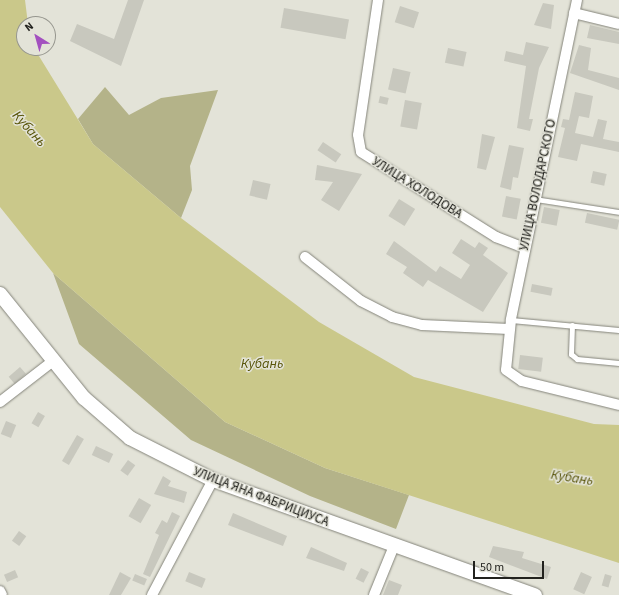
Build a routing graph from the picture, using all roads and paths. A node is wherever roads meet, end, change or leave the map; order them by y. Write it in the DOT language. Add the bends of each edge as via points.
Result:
graph roads {
  1 [pos="378,0"];
  2 [pos="577,0"];
  3 [pos="574,13"];
  4 [pos="619,24"];
  5 [pos="536,199"];
  6 [pos="619,212"];
  7 [pos="525,248"];
  8 [pos="305,257"];
  9 [pos="0,294"];
  10 [pos="510,324"];
  11 [pos="572,325"];
  12 [pos="619,330"];
  13 [pos="53,361"];
  14 [pos="619,363"];
  15 [pos="0,402"];
  16 [pos="619,405"];
  17 [pos="213,480"];
  18 [pos="394,546"];
  19 [pos="0,591"];
  20 [pos="2,595"];
  21 [pos="152,595"];
  22 [pos="374,595"];
  23 [pos="535,595"];
  1 -- 7 [label="street, УЛИЦА ХОЛОДОВА" via="358,135 361,152 496,237"];
  2 -- 3 [label="street, УЛИЦА ВОЛОДАРСКОГО"];
  3 -- 4 [label="street"];
  3 -- 5 [label="street, УЛИЦА ВОЛОДАРСКОГО"];
  5 -- 6 [label="lane"];
  5 -- 7 [label="street, УЛИЦА ВОЛОДАРСКОГО"];
  7 -- 10 [label="street, УЛИЦА ВОЛОДАРСКОГО"];
  8 -- 10 [label="street" via="361,301 392,317 422,325"];
  9 -- 13 [label="street, УЛИЦА ЯНА ФАБРИЦИУСА"];
  10 -- 11 [label="lane"];
  10 -- 16 [label="street, УЛИЦА ВОЛОДАРСКОГО" via="506,370 522,381"];
  11 -- 12 [label="lane"];
  11 -- 14 [label="lane" via="571,354 578,359"];
  13 -- 15 [label="street"];
  13 -- 17 [label="street, УЛИЦА ЯНА ФАБРИЦИУСА" via="84,398 130,438"];
  17 -- 18 [label="street, УЛИЦА ЯНА ФАБРИЦИУСА"];
  17 -- 21 [label="street"];
  18 -- 22 [label="street"];
  18 -- 23 [label="street, УЛИЦА ЯНА ФАБРИЦИУСА"];
  19 -- 20 [label="street"];
}
